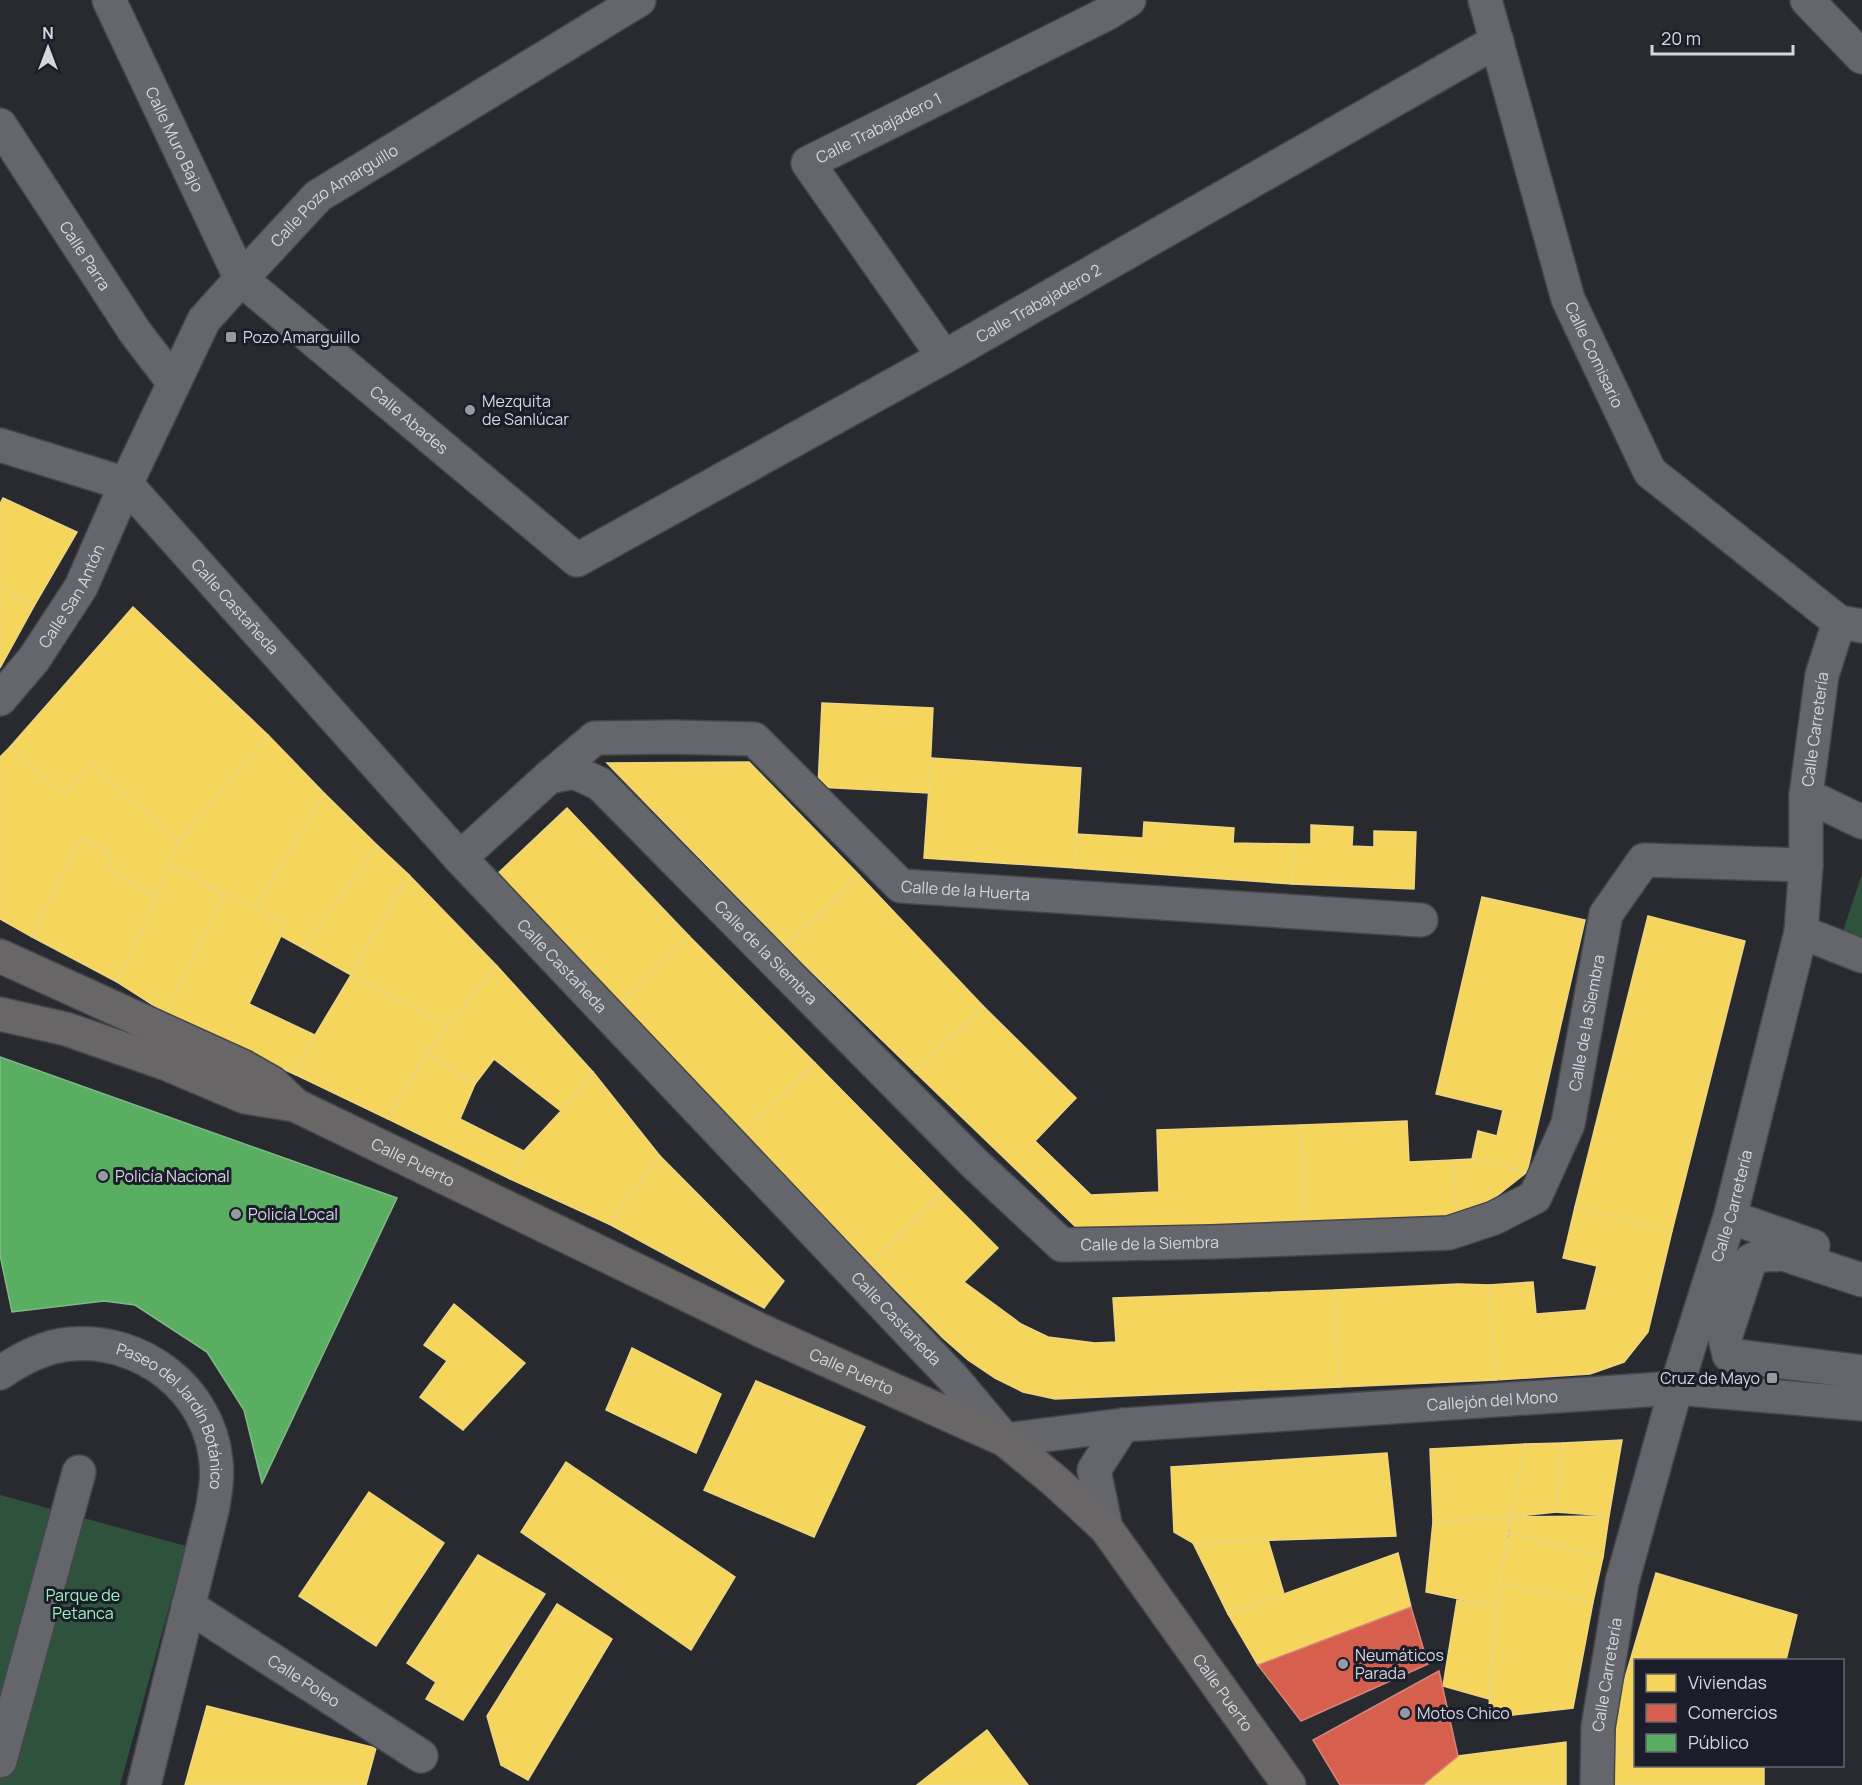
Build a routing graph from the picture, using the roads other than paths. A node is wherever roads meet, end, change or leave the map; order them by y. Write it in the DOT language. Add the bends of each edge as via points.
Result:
graph roads {
  1 [pos="109,0"];
  2 [pos="639,0"];
  3 [pos="1129,0"];
  4 [pos="1485,0"];
  5 [pos="1807,0"];
  6 [pos="1497,41"];
  7 [pos="1862,57"];
  8 [pos="0,125"];
  9 [pos="241,279"];
  10 [pos="944,357"];
  11 [pos="174,383"];
  12 [pos="0,445"];
  13 [pos="126,484"];
  14 [pos="577,560"];
  15 [pos="1850,624"];
  16 [pos="0,699"];
  17 [pos="549,777"];
  18 [pos="1806,795"];
  19 [pos="1862,822"];
  20 [pos="460,858"];
  21 [pos="1806,865"];
  22 [pos="1420,920"];
  23 [pos="1801,932"];
  24 [pos="0,956"];
  25 [pos="1862,956"];
  26 [pos="0,1014"];
  27 [pos="295,1105"];
  28 [pos="1730,1217"];
  29 [pos="1862,1263"];
  30 [pos="1862,1280"];
  31 [pos="1862,1372"];
  32 [pos="0,1373"];
  33 [pos="1676,1388"];
  34 [pos="1862,1404"];
  35 [pos="1123,1425"];
  36 [pos="1005,1440"];
  37 [pos="79,1472"];
  38 [pos="1106,1528"];
  39 [pos="188,1606"];
  40 [pos="421,1756"];
  41 [pos="0,1761"];
  42 [pos="144,1785"];
  43 [pos="1289,1785"];
  44 [pos="1597,1785"];
  1 -- 9 [label="street, Calle Muro Bajo"];
  2 -- 9 [label="street, Calle Pozo Amarguillo" via="318,196"];
  3 -- 10 [label="street, Calle Trabajadero 1" via="808,163"];
  4 -- 6 [label="street, Calle Comisario"];
  5 -- 7 [label="street"];
  6 -- 10 [label="street, Calle Trabajadero 2"];
  6 -- 15 [label="street, Calle Comisario" via="1568,299 1650,472"];
  8 -- 11 [label="street, Calle Parra" via="135,332"];
  9 -- 11 [label="street, Calle Pozo Amarguillo" via="204,320"];
  9 -- 14 [label="street, Calle Abades"];
  10 -- 14 [label="street, Calle Trabajadero 2"];
  11 -- 13 [label="street, Calle Pozo Amarguillo"];
  12 -- 13 [label="street"];
  13 -- 16 [label="street, Calle San Antón" via="81,587 34,659"];
  13 -- 20 [label="street, Calle Castañeda"];
  15 -- 18 [label="street, Calle Carretería" via="1822,675"];
  17 -- 20 [label="street"];
  17 -- 21 [label="street, Calle de la Siembra" via="574,772 600,784 973,1162 1062,1245 1449,1233 1494,1218 1535,1197 1568,1124 1606,914 1644,860"];
  17 -- 22 [label="street, Calle de la Huerta" via="595,738 754,739 901,886"];
  18 -- 19 [label="street"];
  18 -- 21 [label="street, Calle Carretería"];
  20 -- 36 [label="street, Calle Castañeda" via="945,1370"];
  21 -- 23 [label="street, Calle Carretería"];
  23 -- 25 [label="street"];
  23 -- 28 [label="street, Calle Carretería"];
  24 -- 27 [label="main road, Calle Puerto" via="244,1067 272,1083"];
  26 -- 27 [label="main road, Calle Puerto" via="66,1029 167,1064 245,1097"];
  27 -- 36 [label="main road, Calle Puerto" via="762,1331"];
  28 -- 29 [label="street"];
  28 -- 33 [label="street, Calle Carretería"];
  30 -- 31 [label="street" via="1783,1254 1762,1255 1750,1261 1725,1338 1729,1355"];
  32 -- 39 [label="street, Paseo del Jardín Botánico" via="45,1349 96,1344 121,1348 145,1358 185,1390 210,1435 217,1485"];
  33 -- 34 [label="street, Callejón del Mono"];
  33 -- 35 [label="street, Callejón del Mono"];
  33 -- 44 [label="street, Calle Carretería" via="1622,1582 1598,1727"];
  35 -- 36 [label="street, Callejón del Mono"];
  35 -- 38 [label="street" via="1094,1470"];
  36 -- 38 [label="main road, Calle Puerto"];
  37 -- 41 [label="street"];
  38 -- 43 [label="main road, Calle Puerto"];
  39 -- 40 [label="street, Calle Poleo"];
  39 -- 42 [label="street, Paseo del Jardín Botánico"];
}
